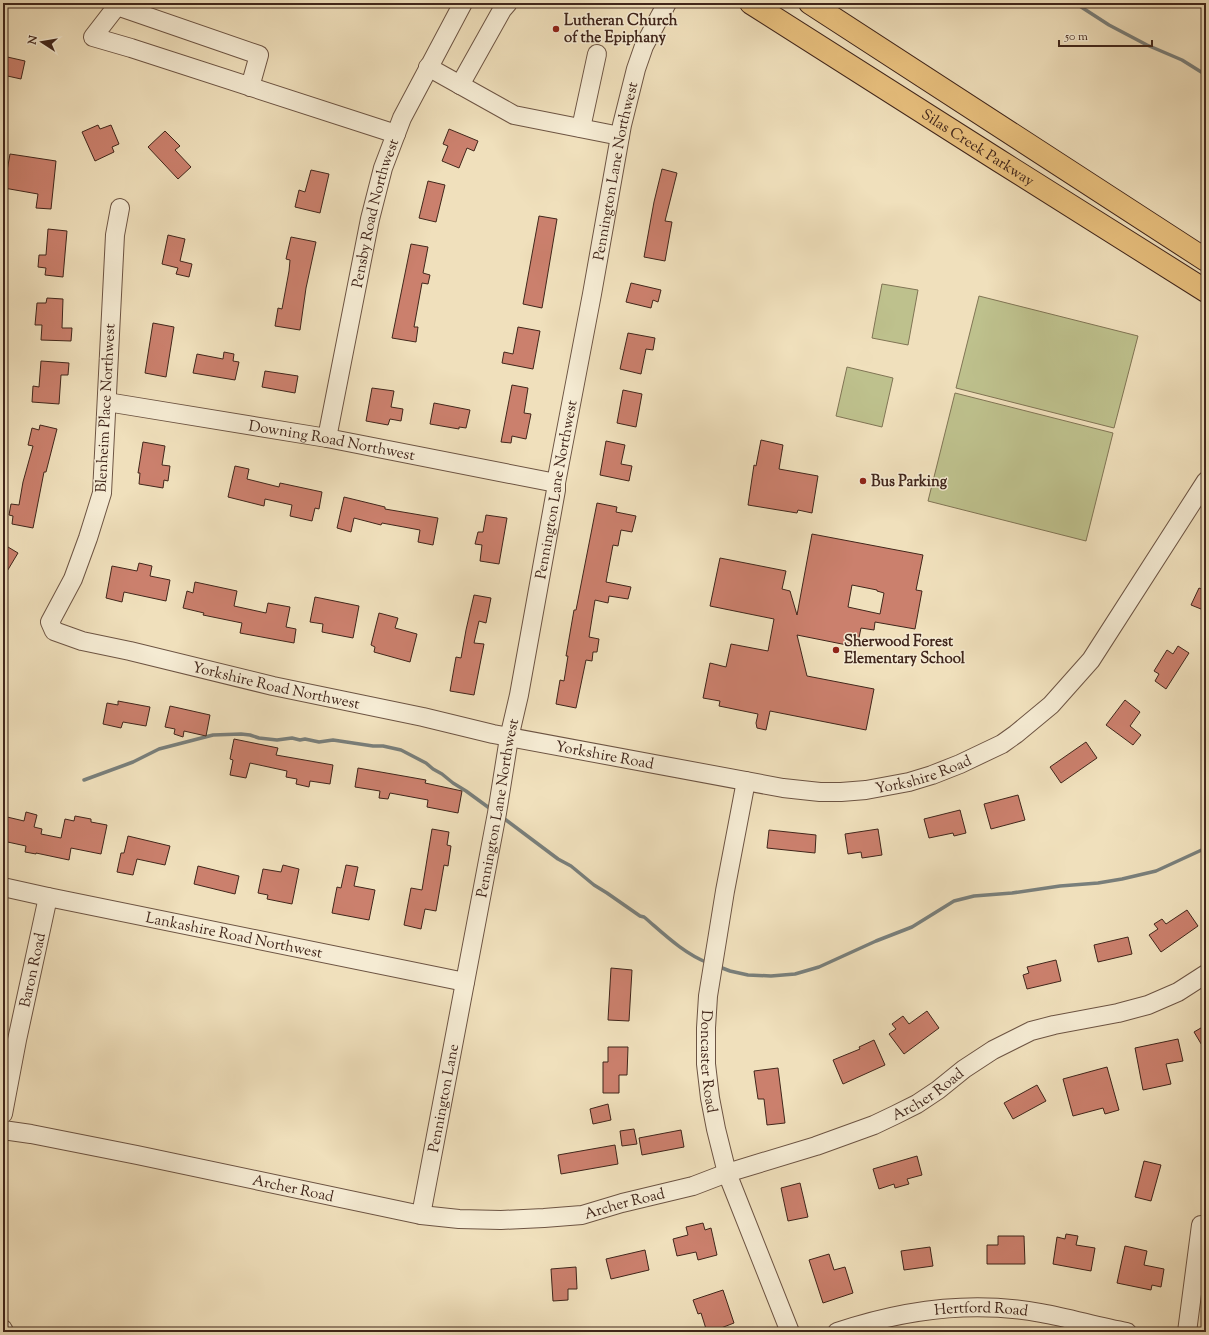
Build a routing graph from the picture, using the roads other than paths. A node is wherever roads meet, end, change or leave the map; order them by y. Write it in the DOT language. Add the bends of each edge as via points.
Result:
graph roads {
  1 [pos="463,3"];
  2 [pos="508,3"];
  3 [pos="667,3"];
  4 [pos="751,3"];
  5 [pos="810,3"];
  6 [pos="597,54"];
  7 [pos="428,67"];
  8 [pos="460,85"];
  9 [pos="250,87"];
  10 [pos="581,128"];
  11 [pos="396,134"];
  12 [pos="620,136"];
  13 [pos="120,208"];
  14 [pos="1206,260"];
  15 [pos="1206,290"];
  16 [pos="107,402"];
  17 [pos="328,438"];
  18 [pos="1206,481"];
  19 [pos="556,483"];
  20 [pos="50,622"];
  21 [pos="509,738"];
  22 [pos="746,781"];
  23 [pos="3,887"];
  24 [pos="48,898"];
  25 [pos="1206,974"];
  26 [pos="465,982"];
  27 [pos="3,1114"];
  28 [pos="3,1130"];
  29 [pos="727,1173"];
  30 [pos="421,1215"];
  31 [pos="1201,1225"];
  32 [pos="3,1329"];
  33 [pos="4,1332"];
  34 [pos="790,1332"];
  35 [pos="836,1332"];
  36 [pos="1127,1332"];
  37 [pos="1187,1332"];
  1 -- 7 [label="street, Pensby Road Northwest"];
  2 -- 8 [label="street"];
  3 -- 12 [label="street, Pennington Lane Northwest" via="644,46"];
  4 -- 15 [label="main road, Silas Creek Parkway"];
  5 -- 14 [label="main road, Silas Creek Parkway"];
  6 -- 10 [label="street"];
  7 -- 8 [label="street"];
  7 -- 11 [label="street, Pensby Road Northwest"];
  8 -- 10 [label="street" via="514,115"];
  9 -- 9 [label="street" via="131,48 93,38 117,6 259,55"];
  9 -- 11 [label="street"];
  10 -- 12 [label="street"];
  11 -- 17 [label="street, Pensby Road Northwest" via="383,168 370,219"];
  12 -- 19 [label="street, Pennington Lane Northwest"];
  13 -- 16 [label="street, Blenheim Place Northwest" via="115,235"];
  16 -- 17 [label="street, Downing Road Northwest"];
  16 -- 20 [label="street, Blenheim Place Northwest" via="102,493 73,579"];
  17 -- 19 [label="street, Downing Road Northwest"];
  18 -- 22 [label="street, Yorkshire Road" via="1091,660 1051,705 1002,744 927,777 866,790 820,792"];
  19 -- 21 [label="street, Pennington Lane Northwest" via="538,595"];
  20 -- 21 [label="street, Yorkshire Road Northwest" via="54,631 82,641 130,650 273,686 423,716"];
  21 -- 22 [label="street, Yorkshire Road"];
  21 -- 26 [label="street, Pennington Lane Northwest"];
  22 -- 29 [label="street, Doncaster Road" via="708,996 706,1028 706,1064 710,1098"];
  23 -- 24 [label="street, Lankashire Road Northwest"];
  24 -- 26 [label="street, Lankashire Road Northwest"];
  24 -- 27 [label="street, Baron Road"];
  25 -- 29 [label="street, Archer Road" via="1178,992 1148,1005 1031,1031 993,1050 932,1093 874,1125"];
  26 -- 30 [label="street, Pennington Lane"];
  28 -- 30 [label="street, Archer Road"];
  29 -- 30 [label="street, Archer Road" via="693,1186 582,1214 501,1220"];
  29 -- 34 [label="street, Doncaster Road"];
  31 -- 37 [label="street"];
  32 -- 33 [label="street"];
  35 -- 36 [label="street, Hertford Road" via="906,1314 938,1309 988,1307 1040,1313"];
}
